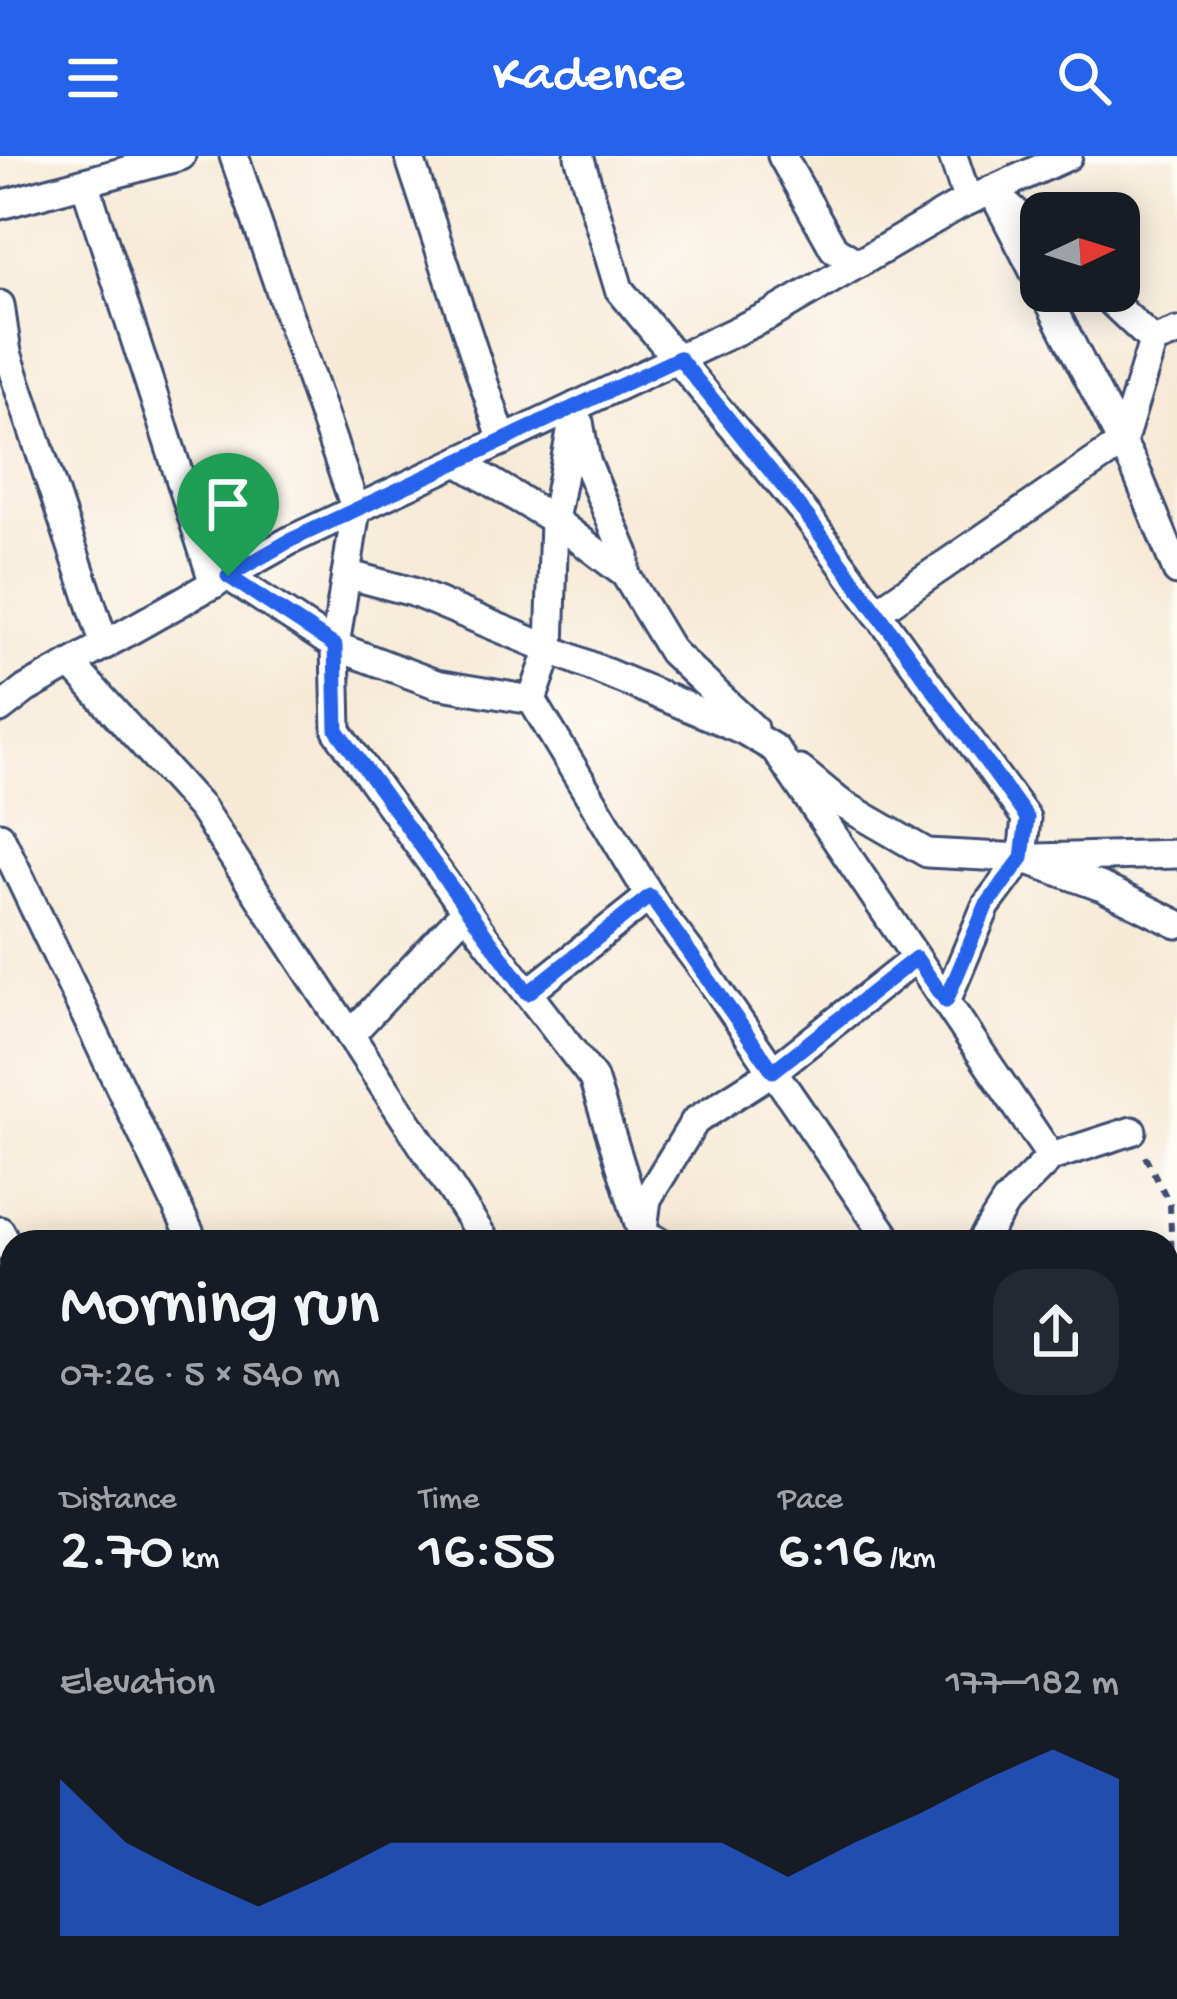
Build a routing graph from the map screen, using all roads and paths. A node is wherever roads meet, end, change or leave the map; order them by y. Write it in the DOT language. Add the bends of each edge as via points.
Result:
graph roads {
  1 [pos="181,156"];
  2 [pos="234,156"];
  3 [pos="409,156"];
  4 [pos="579,156"];
  5 [pos="782,156"];
  6 [pos="953,156"];
  7 [pos="1068,156"];
  8 [pos="85,183"];
  9 [pos="980,196"];
  10 [pos="0,205"];
  11 [pos="1020,222"];
  12 [pos="1020,254"];
  13 [pos="858,264"];
  14 [pos="0,305"];
  15 [pos="1055,312"];
  16 [pos="1130,312"];
  17 [pos="1165,336"];
  18 [pos="3,354"];
  19 [pos="679,358"];
  20 [pos="576,406"];
  21 [pos="502,441"];
  22 [pos="1123,443"];
  23 [pos="458,462"];
  24 [pos="356,510"];
  25 [pos="554,520"];
  26 [pos="1177,571"];
  27 [pos="346,574"];
  28 [pos="625,574"];
  29 [pos="221,580"];
  30 [pos="876,612"];
  31 [pos="105,646"];
  32 [pos="335,646"];
  33 [pos="550,650"];
  34 [pos="71,664"];
  35 [pos="532,700"];
  36 [pos="0,710"];
  37 [pos="775,749"];
  38 [pos="0,836"];
  39 [pos="1177,854"];
  40 [pos="1022,858"];
  41 [pos="650,896"];
  42 [pos="466,911"];
  43 [pos="1177,924"];
  44 [pos="916,958"];
  45 [pos="528,993"];
  46 [pos="946,1001"];
  47 [pos="350,1035"];
  48 [pos="773,1071"];
  49 [pos="1132,1131"];
  50 [pos="1051,1156"];
  51 [pos="188,1230"];
  52 [pos="478,1230"];
  53 [pos="648,1230"];
  54 [pos="650,1230"];
  55 [pos="882,1230"];
  56 [pos="988,1230"];
  1 -- 8 [label="street"];
  2 -- 24 [label="street"];
  3 -- 21 [label="street"];
  4 -- 19 [label="street" via="619,289"];
  5 -- 13 [label="street" via="834,249"];
  6 -- 9 [label="street"];
  7 -- 9 [label="street"];
  8 -- 10 [label="street"];
  8 -- 29 [label="street"];
  9 -- 11 [label="street"];
  9 -- 12 [label="street"];
  9 -- 13 [label="street"];
  13 -- 19 [label="street"];
  14 -- 18 [label="street"];
  15 -- 22 [label="street"];
  16 -- 17 [label="street"];
  17 -- 22 [label="street"];
  18 -- 31 [label="street"];
  19 -- 20 [label="street"];
  19 -- 30 [label="street"];
  20 -- 21 [label="street"];
  20 -- 25 [label="street"];
  20 -- 28 [label="street" via="586,461 626,554"];
  21 -- 23 [label="street"];
  22 -- 26 [label="street"];
  22 -- 30 [label="street"];
  23 -- 24 [label="street"];
  23 -- 25 [label="street"];
  24 -- 27 [label="street"];
  24 -- 29 [label="street"];
  25 -- 28 [label="street"];
  25 -- 33 [label="street"];
  27 -- 32 [label="street"];
  27 -- 33 [label="street" via="413,592"];
  28 -- 37 [label="street" via="672,652"];
  29 -- 31 [label="street"];
  29 -- 32 [label="street"];
  30 -- 40 [label="street" via="1027,818"];
  31 -- 34 [label="street"];
  32 -- 35 [label="street" via="436,684"];
  32 -- 42 [label="street" via="337,730"];
  33 -- 35 [label="street"];
  33 -- 37 [label="street"];
  34 -- 36 [label="street"];
  34 -- 47 [label="street" via="201,808"];
  35 -- 41 [label="street"];
  37 -- 40 [label="street" via="839,802 927,853"];
  37 -- 44 [label="street"];
  38 -- 51 [label="street"];
  39 -- 40 [label="street"];
  40 -- 43 [label="street"];
  40 -- 46 [label="street" via="986,906"];
  41 -- 45 [label="street"];
  41 -- 48 [label="street"];
  42 -- 45 [label="street"];
  42 -- 47 [label="street"];
  44 -- 46 [label="street"];
  44 -- 48 [label="street"];
  45 -- 53 [label="street" via="593,1078"];
  46 -- 50 [label="street"];
  47 -- 52 [label="street"];
  48 -- 54 [label="street" via="695,1121 647,1199"];
  48 -- 55 [label="street"];
  49 -- 50 [label="street"];
  50 -- 56 [label="street"];
}
